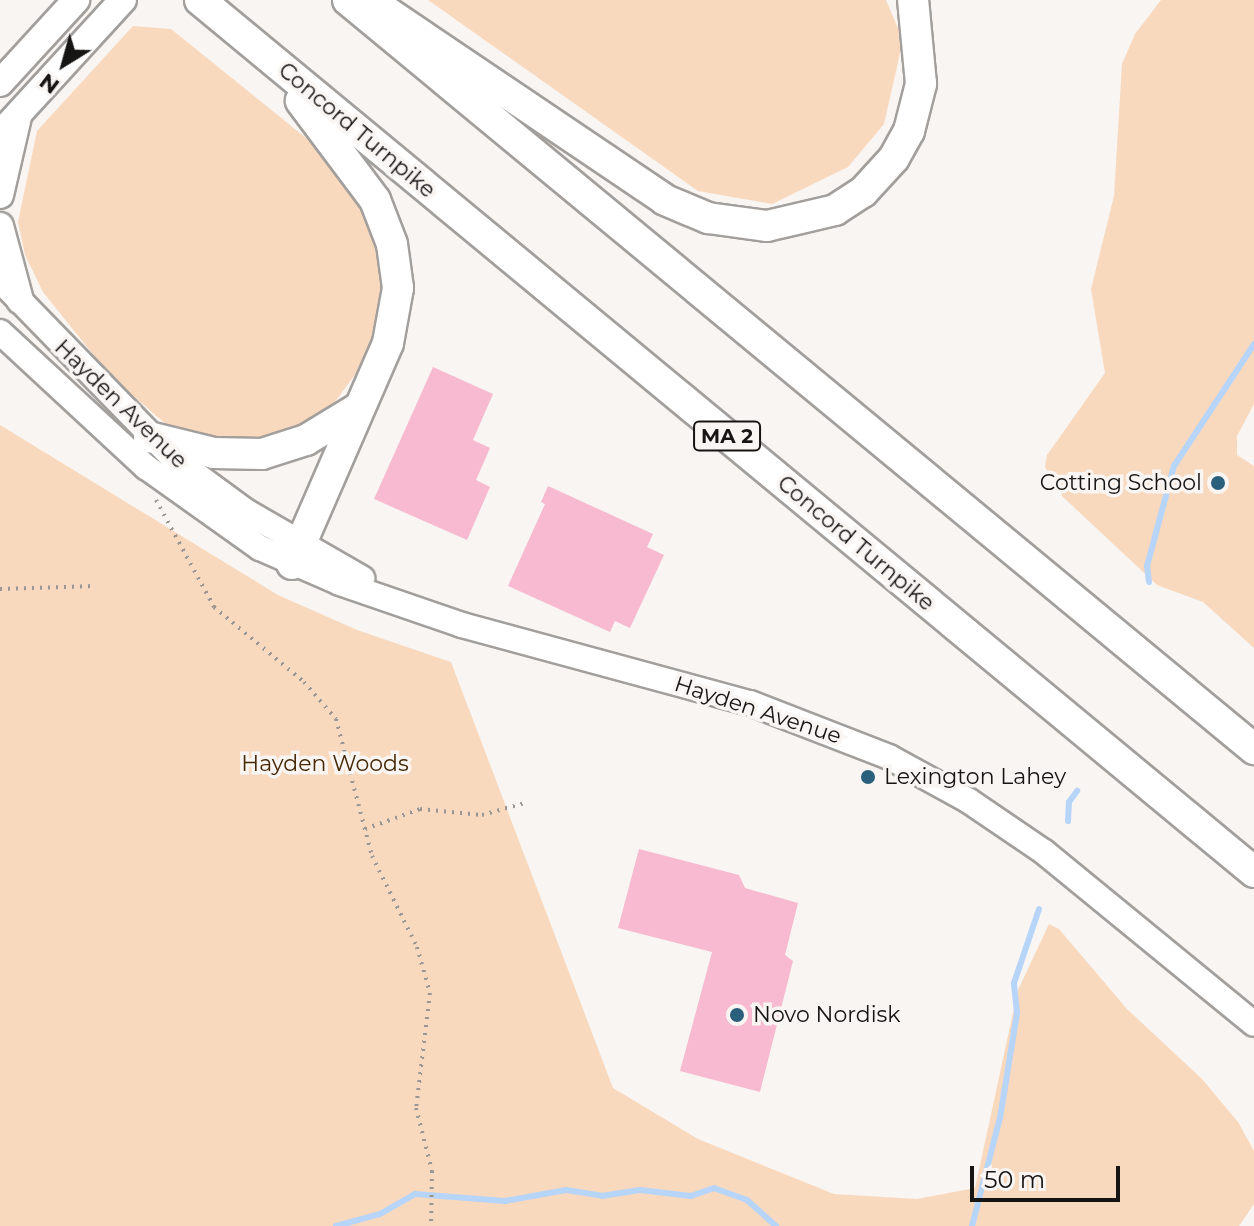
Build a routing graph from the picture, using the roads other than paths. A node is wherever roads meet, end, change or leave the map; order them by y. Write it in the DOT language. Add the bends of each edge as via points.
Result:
graph roads {
  1 [pos="76,0"];
  2 [pos="123,0"];
  3 [pos="200,0"];
  4 [pos="348,0"];
  5 [pos="369,0"];
  6 [pos="913,0"];
  7 [pos="262,52"];
  8 [pos="0,83"];
  9 [pos="19,114"];
  10 [pos="0,134"];
  11 [pos="0,195"];
  12 [pos="0,226"];
  13 [pos="0,280"];
  14 [pos="20,300"];
  15 [pos="0,332"];
  16 [pos="357,409"];
  17 [pos="149,437"];
  18 [pos="296,554"];
  19 [pos="1254,749"];
  20 [pos="1254,872"];
  21 [pos="1254,1024"];
  1 -- 8 [label="main road"];
  2 -- 9 [label="main road"];
  3 -- 7 [label="highway, Concord Turnpike / MA 2"];
  4 -- 19 [label="highway"];
  5 -- 6 [label="highway" via="665,200 708,218 767,226 802,222 845,205 872,184 900,150 921,84"];
  7 -- 16 [label="highway" via="359,173 392,244 398,288 393,329"];
  7 -- 20 [label="highway, Concord Turnpike / MA 2"];
  9 -- 10 [label="main road"];
  9 -- 11 [label="main road"];
  12 -- 14 [label="main road"];
  13 -- 14 [label="street, Hayden Avenue"];
  14 -- 17 [label="street, Hayden Avenue"];
  15 -- 18 [label="street, Hayden Avenue" via="154,474 235,533"];
  16 -- 17 [label="highway" via="296,445 262,454 214,453"];
  16 -- 18 [label="highway"];
  17 -- 18 [label="street, Hayden Avenue"];
  18 -- 21 [label="street, Hayden Avenue" via="420,610 489,634 765,708 889,757 969,801 1044,852"];
}
